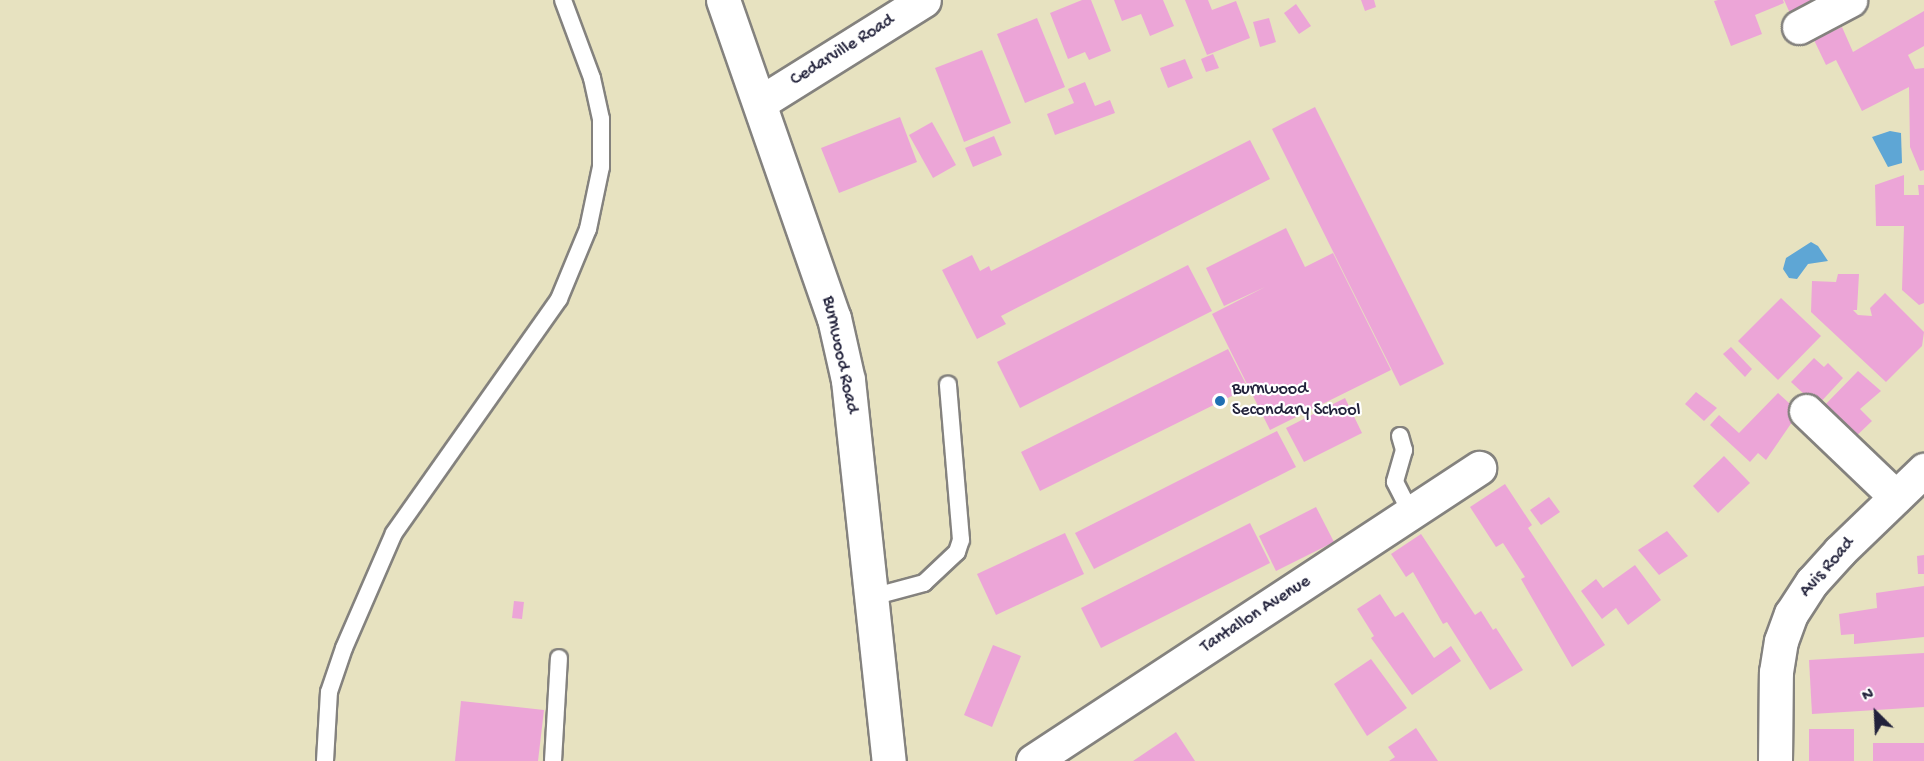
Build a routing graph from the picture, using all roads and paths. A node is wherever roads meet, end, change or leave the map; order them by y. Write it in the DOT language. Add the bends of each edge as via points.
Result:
graph roads {
  1 [pos="563,0"];
  2 [pos="723,0"];
  3 [pos="924,0"];
  4 [pos="1850,0"];
  5 [pos="1799,27"];
  6 [pos="761,102"];
  7 [pos="948,385"];
  8 [pos="1806,411"];
  9 [pos="1400,436"];
  10 [pos="1479,468"];
  11 [pos="1924,470"];
  12 [pos="1896,497"];
  13 [pos="1411,513"];
  14 [pos="872,597"];
  15 [pos="559,658"];
  16 [pos="325,761"];
  17 [pos="553,761"];
  18 [pos="889,761"];
  19 [pos="1033,761"];
  20 [pos="1774,761"];
  1 -- 16 [label="lane" via="592,78 601,119 601,167 588,229 559,299 393,532 329,692"];
  2 -- 6 [label="street, Burnwood Road"];
  3 -- 6 [label="street, Cedarville Road"];
  4 -- 5 [label="street"];
  6 -- 14 [label="street, Burnwood Road" via="834,318 848,380"];
  7 -- 14 [label="lane" via="961,540 957,552 939,574 924,583"];
  8 -- 12 [label="street"];
  9 -- 13 [label="lane" via="1404,450 1395,482"];
  10 -- 13 [label="street, Tantallon Avenue"];
  11 -- 12 [label="street, Avis Road"];
  12 -- 20 [label="street, Avis Road" via="1812,582 1791,614 1776,672"];
  13 -- 19 [label="street, Tantallon Avenue"];
  14 -- 18 [label="street, Burnwood Road"];
  15 -- 17 [label="lane"];
}
